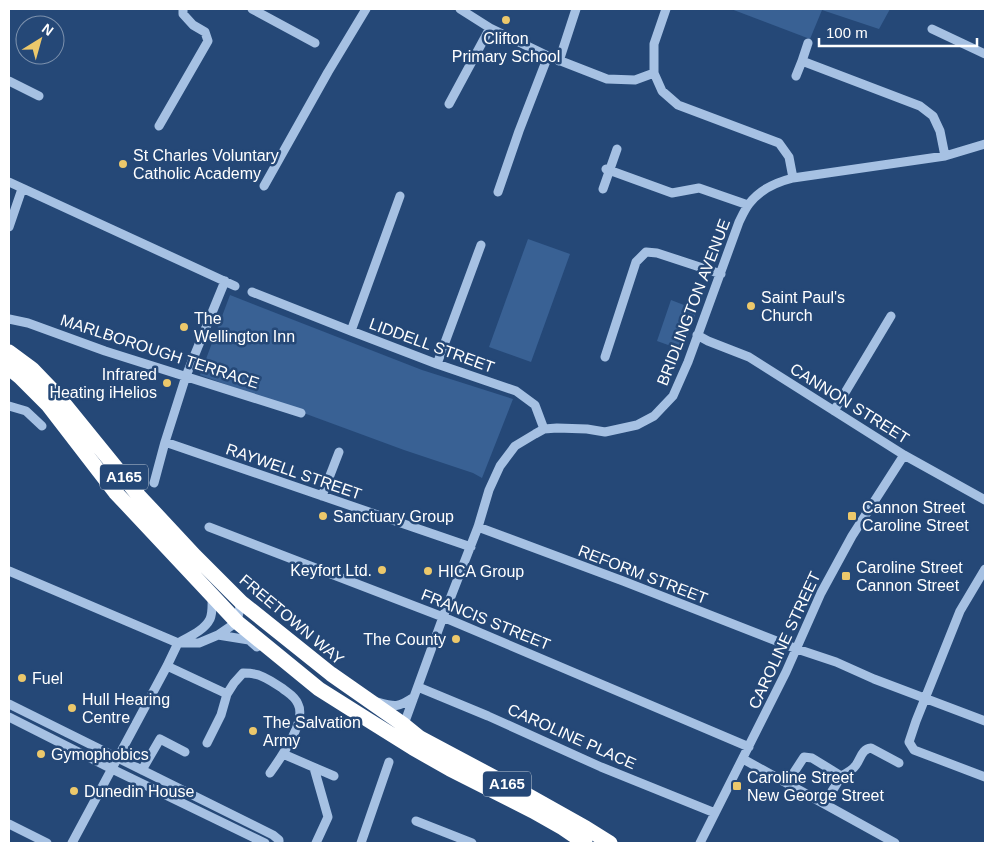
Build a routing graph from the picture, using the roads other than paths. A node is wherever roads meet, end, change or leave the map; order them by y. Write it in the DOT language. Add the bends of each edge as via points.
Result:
graph roads {
  1 [pos="183,9"];
  2 [pos="252,9"];
  3 [pos="366,9"];
  4 [pos="460,9"];
  5 [pos="576,9"];
  6 [pos="666,9"];
  7 [pos="490,28"];
  8 [pos="932,29"];
  9 [pos="315,42"];
  10 [pos="808,43"];
  11 [pos="985,54"];
  12 [pos="548,56"];
  13 [pos="559,60"];
  14 [pos="802,62"];
  15 [pos="654,73"];
  16 [pos="796,76"];
  17 [pos="9,81"];
  18 [pos="39,96"];
  19 [pos="450,104"];
  20 [pos="159,126"];
  21 [pos="985,144"];
  22 [pos="617,149"];
  23 [pos="945,156"];
  24 [pos="608,170"];
  25 [pos="794,178"];
  26 [pos="9,182"];
  27 [pos="264,186"];
  28 [pos="22,189"];
  29 [pos="603,189"];
  30 [pos="498,192"];
  31 [pos="400,196"];
  32 [pos="748,205"];
  33 [pos="9,227"];
  34 [pos="481,245"];
  35 [pos="721,274"];
  36 [pos="225,281"];
  37 [pos="235,286"];
  38 [pos="252,292"];
  39 [pos="891,316"];
  40 [pos="9,319"];
  41 [pos="351,332"];
  42 [pos="697,335"];
  43 [pos="9,352"];
  44 [pos="605,357"];
  45 [pos="437,364"];
  46 [pos="9,368"];
  47 [pos="186,376"];
  48 [pos="9,378"];
  49 [pos="34,391"];
  50 [pos="9,406"];
  51 [pos="834,411"];
  52 [pos="301,413"];
  53 [pos="42,426"];
  54 [pos="544,429"];
  55 [pos="165,442"];
  56 [pos="339,452"];
  57 [pos="904,455"];
  58 [pos="154,483"];
  59 [pos="322,496"];
  60 [pos="985,500"];
  61 [pos="209,527"];
  62 [pos="478,527"];
  63 [pos="471,547"];
  64 [pos="985,569"];
  65 [pos="10,575"];
  66 [pos="212,594"];
  67 [pos="242,602"];
  68 [pos="443,617"];
  69 [pos="237,622"];
  70 [pos="218,635"];
  71 [pos="178,643"];
  72 [pos="797,649"];
  73 [pos="167,666"];
  74 [pos="418,687"];
  75 [pos="227,694"];
  76 [pos="414,697"];
  77 [pos="365,698"];
  78 [pos="925,698"];
  79 [pos="9,704"];
  80 [pos="355,712"];
  81 [pos="9,717"];
  82 [pos="985,721"];
  83 [pos="404,725"];
  84 [pos="398,739"];
  85 [pos="207,743"];
  86 [pos="749,747"];
  87 [pos="184,752"];
  88 [pos="283,754"];
  89 [pos="118,758"];
  90 [pos="743,759"];
  91 [pos="389,762"];
  92 [pos="899,762"];
  93 [pos="314,768"];
  94 [pos="112,769"];
  95 [pos="142,770"];
  96 [pos="270,773"];
  97 [pos="334,776"];
  98 [pos="839,777"];
  99 [pos="985,777"];
  100 [pos="787,783"];
  101 [pos="824,804"];
  102 [pos="716,813"];
  103 [pos="416,821"];
  104 [pos="9,824"];
  105 [pos="47,843"];
  106 [pos="72,843"];
  107 [pos="265,843"];
  108 [pos="279,843"];
  109 [pos="316,843"];
  110 [pos="361,843"];
  111 [pos="472,843"];
  112 [pos="585,843"];
  113 [pos="610,843"];
  114 [pos="700,843"];
  115 [pos="895,843"];
  1 -- 20 [label="street" via="183,14 193,25 205,32 208,41"];
  2 -- 9 [label="street"];
  3 -- 27 [label="street"];
  4 -- 7 [label="street"];
  5 -- 13 [label="street"];
  6 -- 15 [label="street" via="654,44"];
  7 -- 12 [label="street"];
  7 -- 19 [label="street"];
  8 -- 11 [label="street"];
  10 -- 14 [label="street"];
  12 -- 13 [label="street"];
  12 -- 30 [label="street"];
  13 -- 15 [label="street" via="607,78 635,80"];
  14 -- 16 [label="street"];
  14 -- 23 [label="street" via="920,106 933,116"];
  15 -- 25 [label="street" via="662,91 678,106 779,143 790,157"];
  17 -- 18 [label="street"];
  21 -- 23 [label="street, BRIDLINGTON AVENUE"];
  22 -- 24 [label="street"];
  23 -- 25 [label="street, BRIDLINGTON AVENUE"];
  24 -- 29 [label="street"];
  24 -- 32 [label="street" via="672,193 699,188"];
  25 -- 32 [label="street, BRIDLINGTON AVENUE" via="758,194"];
  26 -- 28 [label="street"];
  28 -- 33 [label="street"];
  28 -- 36 [label="street"];
  31 -- 41 [label="street"];
  32 -- 35 [label="street, BRIDLINGTON AVENUE"];
  34 -- 45 [label="street"];
  35 -- 42 [label="street, BRIDLINGTON AVENUE"];
  35 -- 44 [label="street" via="646,252 636,262"];
  36 -- 37 [label="street"];
  36 -- 47 [label="street"];
  38 -- 41 [label="street, LIDDELL STREET"];
  39 -- 51 [label="street"];
  40 -- 47 [label="street, MARLBOROUGH TERRACE"];
  41 -- 45 [label="street, LIDDELL STREET"];
  42 -- 51 [label="street, CANNON STREET" via="749,357"];
  42 -- 54 [label="street, BRIDLINGTON AVENUE" via="673,396 654,416 637,425 605,432"];
  43 -- 67 [label="highway, FREETOWN WAY / A165" via="32,369 57,395 139,496"];
  45 -- 54 [label="street, LIDDELL STREET" via="516,391 535,405"];
  46 -- 49 [label="highway, A165"];
  47 -- 52 [label="street, MARLBOROUGH TERRACE"];
  47 -- 55 [label="street"];
  48 -- 49 [label="highway"];
  49 -- 66 [label="highway, A165" via="115,492"];
  50 -- 53 [label="street" via="26,411"];
  51 -- 57 [label="street, CANNON STREET"];
  54 -- 62 [label="street, BRIDLINGTON AVENUE" via="515,446 500,466"];
  55 -- 58 [label="street"];
  55 -- 59 [label="street, RAYWELL STREET"];
  56 -- 59 [label="street"];
  57 -- 60 [label="street, CANNON STREET"];
  57 -- 72 [label="street, CAROLINE STREET" via="848,544 821,593"];
  59 -- 63 [label="street, RAYWELL STREET"];
  61 -- 68 [label="street, FRANCIS STREET"];
  62 -- 63 [label="street, BRIDLINGTON AVENUE"];
  62 -- 72 [label="street, REFORM STREET"];
  63 -- 68 [label="street, BRIDLINGTON AVENUE"];
  64 -- 78 [label="street" via="960,611"];
  65 -- 71 [label="street"];
  66 -- 69 [label="highway, A165"];
  66 -- 71 [label="street" via="210,620"];
  67 -- 69 [label="street"];
  67 -- 77 [label="highway, FREETOWN WAY / A165"];
  68 -- 74 [label="street, BRIDLINGTON AVENUE"];
  68 -- 86 [label="street, FRANCIS STREET"];
  69 -- 70 [label="street"];
  69 -- 80 [label="highway, A165" via="319,689"];
  70 -- 71 [label="street" via="199,643"];
  70 -- 80 [label="street" via="249,640 336,707"];
  71 -- 73 [label="street"];
  72 -- 78 [label="street, REFORM STREET"];
  72 -- 86 [label="street, CAROLINE STREET"];
  73 -- 75 [label="street"];
  73 -- 89 [label="street"];
  74 -- 76 [label="street, BRIDLINGTON AVENUE"];
  74 -- 102 [label="street, CAROLINE PLACE" via="600,767"];
  75 -- 85 [label="street"];
  75 -- 88 [label="street" via="243,673 256,674 293,696 299,705 300,716"];
  76 -- 77 [label="street" via="393,706"];
  76 -- 83 [label="street, BRIDLINGTON AVENUE"];
  77 -- 83 [label="highway, FREETOWN WAY / A165"];
  78 -- 82 [label="street, REFORM STREET"];
  78 -- 99 [label="street" via="909,742 914,750"];
  79 -- 89 [label="street"];
  80 -- 84 [label="highway, A165"];
  81 -- 94 [label="street"];
  83 -- 84 [label="street, BRIDLINGTON AVENUE"];
  83 -- 113 [label="highway, FREETOWN WAY / A165" via="420,738"];
  84 -- 112 [label="highway, A165" via="533,811"];
  86 -- 90 [label="street, CAROLINE STREET"];
  87 -- 95 [label="street" via="160,739"];
  88 -- 93 [label="street"];
  88 -- 96 [label="street"];
  89 -- 94 [label="street"];
  89 -- 95 [label="street"];
  90 -- 100 [label="street"];
  90 -- 102 [label="street, CAROLINE STREET"];
  91 -- 110 [label="street"];
  92 -- 98 [label="street" via="868,748 852,770"];
  93 -- 97 [label="street"];
  93 -- 109 [label="street" via="328,817"];
  94 -- 106 [label="street"];
  94 -- 107 [label="street"];
  95 -- 108 [label="street" via="273,834"];
  98 -- 100 [label="street" via="812,758 804,757"];
  98 -- 101 [label="street"];
  100 -- 101 [label="street"];
  101 -- 115 [label="street"];
  102 -- 114 [label="street, CAROLINE STREET"];
  103 -- 111 [label="street"];
  104 -- 105 [label="street"];
}
